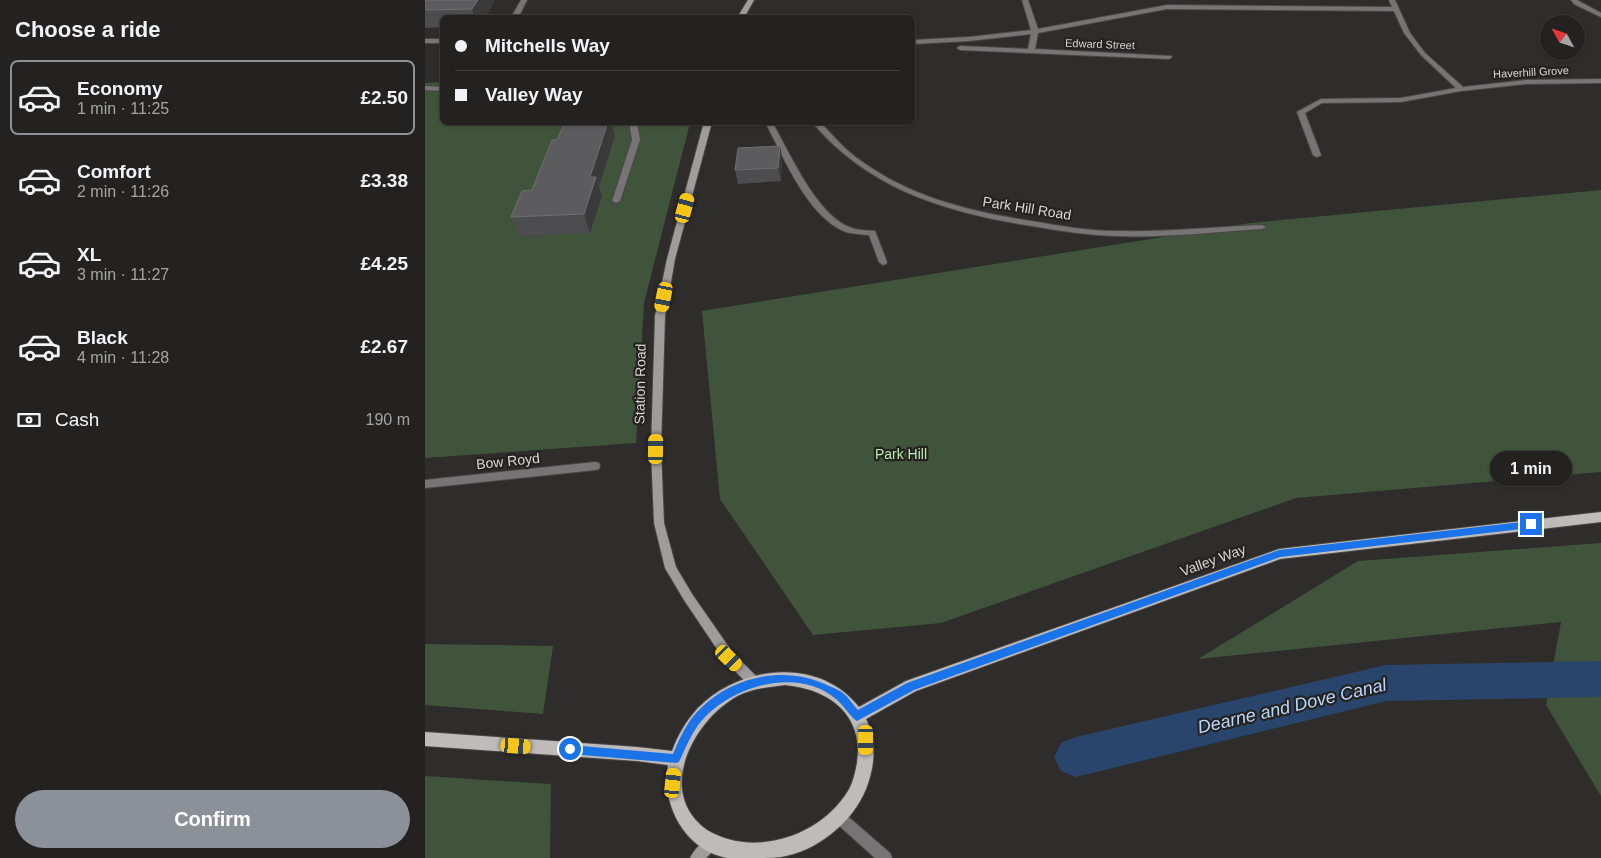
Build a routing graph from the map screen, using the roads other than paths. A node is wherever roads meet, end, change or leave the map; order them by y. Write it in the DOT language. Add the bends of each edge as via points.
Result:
graph roads {
  1 [pos="524,0"];
  2 [pos="751,0"];
  3 [pos="1025,0"];
  4 [pos="1391,0"];
  5 [pos="1574,0"];
  6 [pos="1201,3"];
  7 [pos="1395,9"];
  8 [pos="516,15"];
  9 [pos="742,15"];
  10 [pos="1601,15"];
  11 [pos="1035,31"];
  12 [pos="425,41"];
  13 [pos="440,41"];
  14 [pos="915,42"];
  15 [pos="960,48"];
  16 [pos="1031,51"];
  17 [pos="1169,57"];
  18 [pos="1601,81"];
  19 [pos="425,88"];
  20 [pos="440,89"];
  21 [pos="1461,89"];
  22 [pos="634,125"];
  23 [pos="707,125"];
  24 [pos="770,125"];
  25 [pos="817,125"];
  26 [pos="1317,155"];
  27 [pos="616,201"];
  28 [pos="1262,227"];
  29 [pos="883,262"];
  30 [pos="595,466"];
  31 [pos="425,484"];
  32 [pos="1601,517"];
  33 [pos="754,682"];
  34 [pos="857,716"];
  35 [pos="425,739"];
  36 [pos="676,759"];
  37 [pos="840,818"];
  38 [pos="711,844"];
  39 [pos="697,858"];
  40 [pos="885,858"];
  1 -- 8 [label="street"];
  2 -- 9 [label="main road"];
  3 -- 11 [label="street"];
  4 -- 7 [label="street"];
  5 -- 10 [label="street"];
  6 -- 7 [label="street, Edward Street"];
  6 -- 11 [label="street, Edward Street" via="1139,10"];
  7 -- 21 [label="street" via="1423,54"];
  11 -- 14 [label="street, Edward Street"];
  11 -- 16 [label="street"];
  12 -- 13 [label="street"];
  15 -- 16 [label="street, Edward Street"];
  16 -- 17 [label="street, Edward Street"];
  18 -- 21 [label="street, Haverhill Grove" via="1526,82"];
  19 -- 20 [label="street"];
  21 -- 26 [label="street, Haverhill Grove" via="1401,100 1321,101 1301,112"];
  22 -- 27 [label="street" via="636,140"];
  23 -- 33 [label="main road, Station Road" via="671,259 660,316 656,449 659,523 671,568 688,597 729,658"];
  24 -- 29 [label="street" via="814,200 849,230 873,233"];
  25 -- 28 [label="street, Park Hill Road" via="830,141 876,175 921,197 964,211 1095,233"];
  30 -- 31 [label="street, Bow Royd"];
  32 -- 34 [label="main road, Valley Way" via="1279,554 911,686"];
  33 -- 34 [label="main road" via="785,678 814,682 839,695"];
  33 -- 36 [label="main road" via="727,693 704,711 687,733"];
  34 -- 37 [label="main road" via="866,740 866,766 857,793"];
  35 -- 36 [label="main road"];
  36 -- 38 [label="main road" via="673,783 679,807 692,828"];
  37 -- 38 [label="main road" via="812,840 778,852 742,854"];
  37 -- 40 [label="street"];
  38 -- 39 [label="main road"];
}
